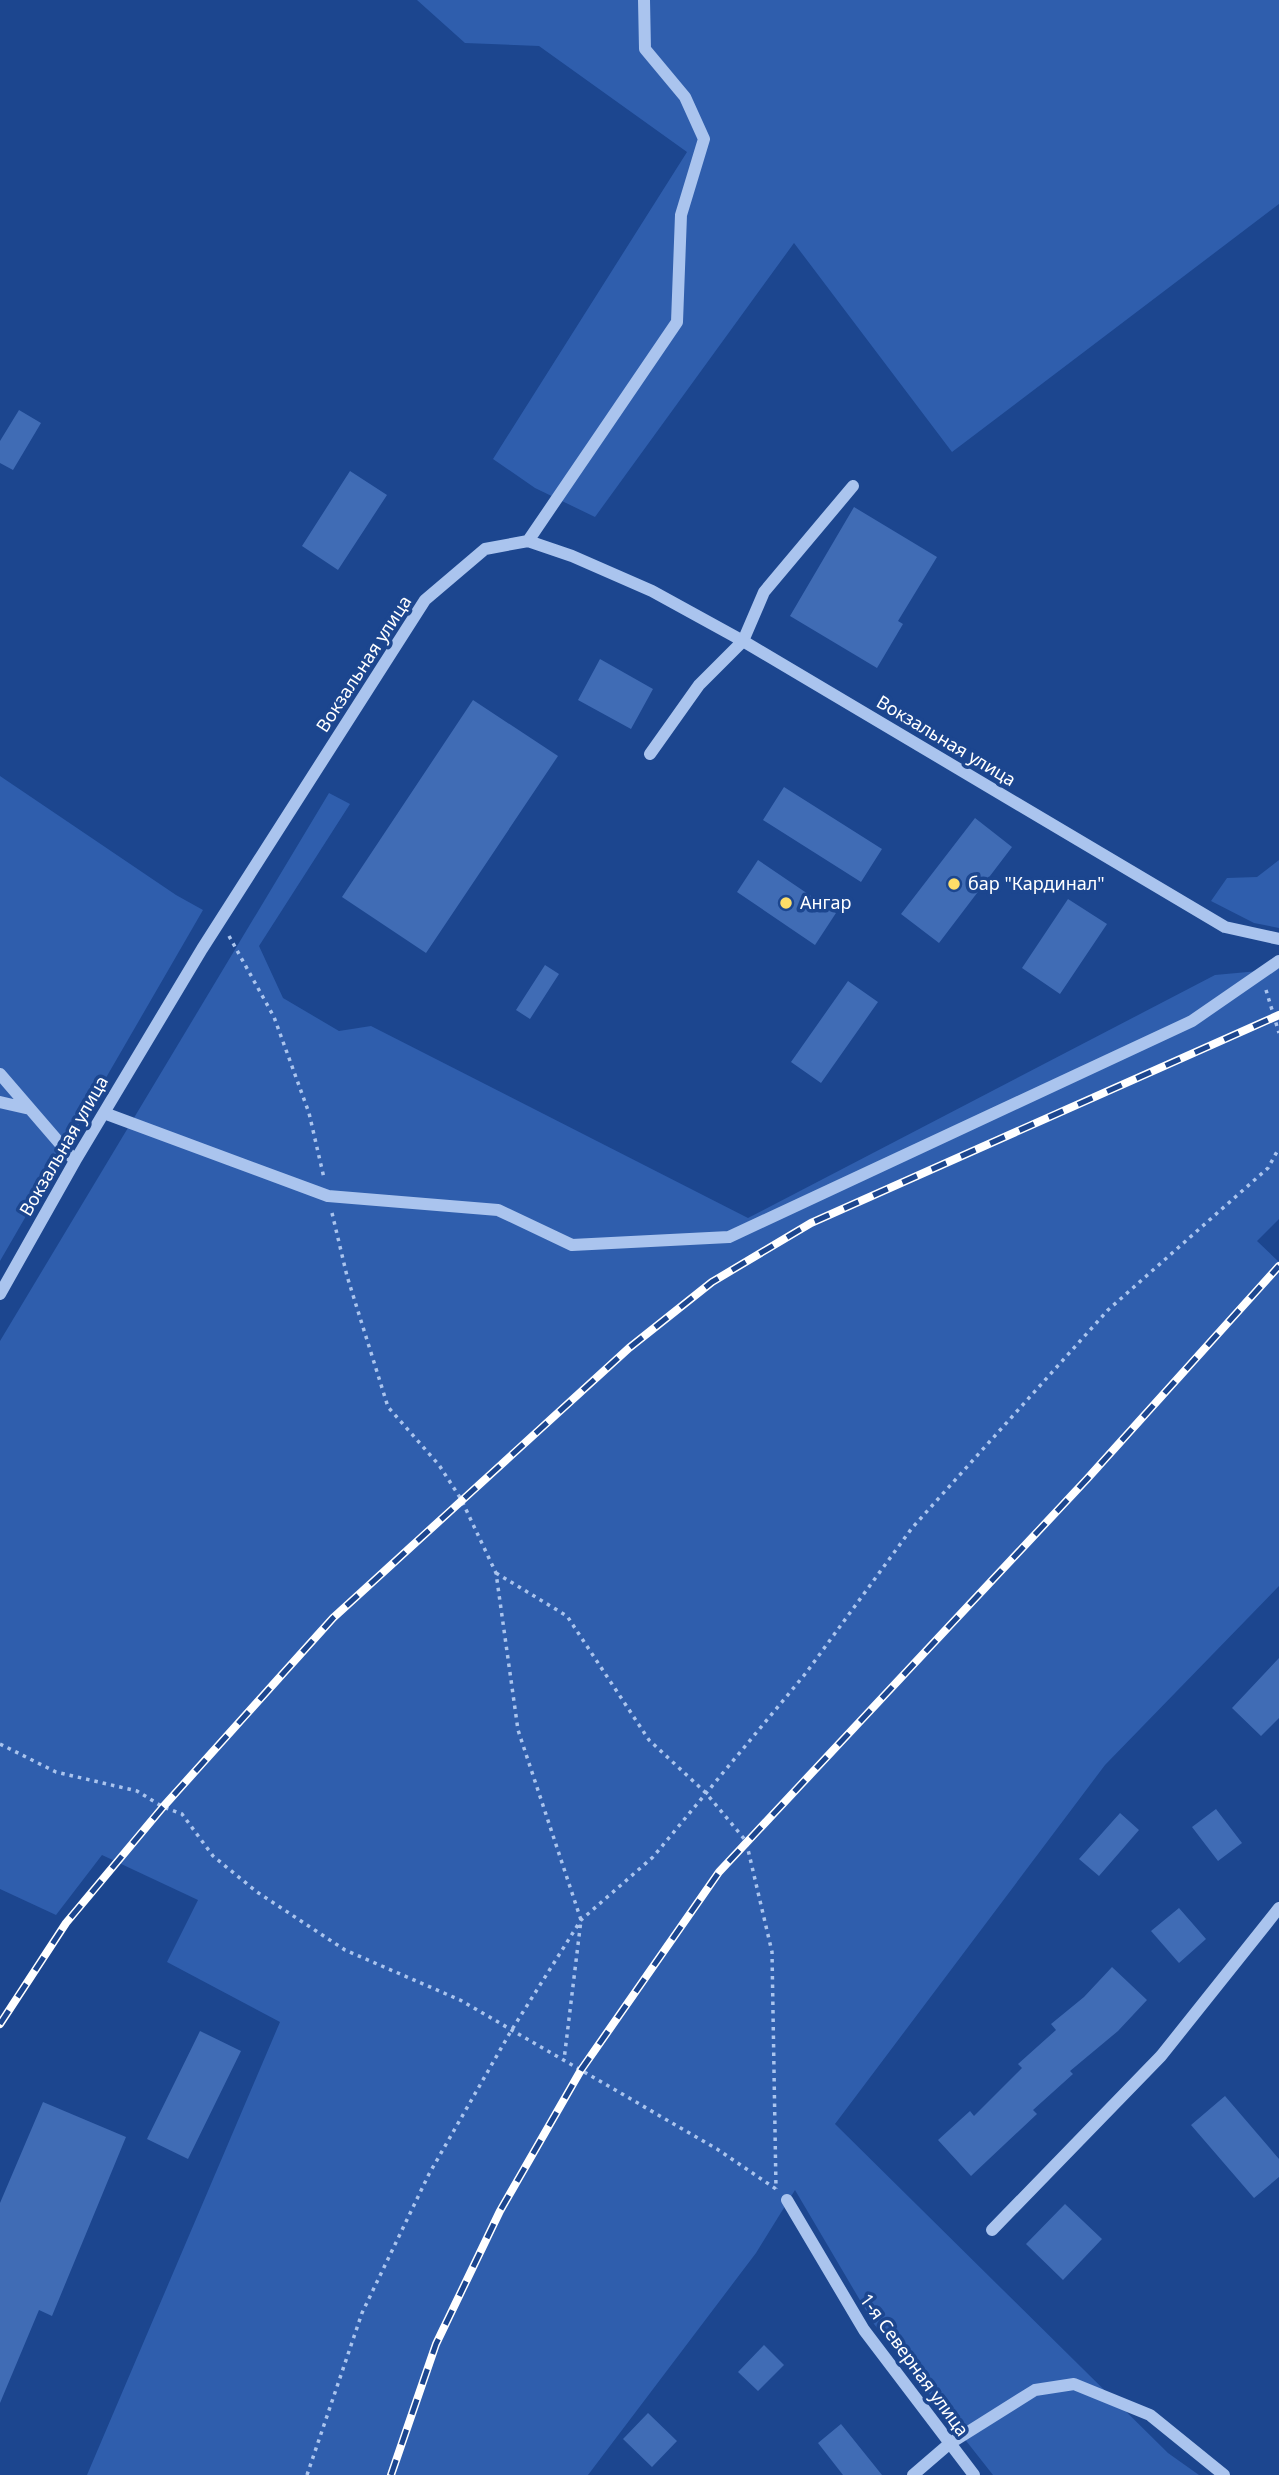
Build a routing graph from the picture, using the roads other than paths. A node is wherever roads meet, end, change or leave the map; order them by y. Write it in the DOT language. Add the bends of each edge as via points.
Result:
graph roads {
  1 [pos="644,0"];
  2 [pos="853,486"];
  3 [pos="528,541"];
  4 [pos="743,641"];
  5 [pos="650,754"];
  6 [pos="1279,939"];
  7 [pos="1279,961"];
  8 [pos="0,1074"];
  9 [pos="0,1102"];
  10 [pos="31,1110"];
  11 [pos="104,1113"];
  12 [pos="75,1161"];
  13 [pos="0,1294"];
  14 [pos="1279,1908"];
  15 [pos="787,2200"];
  16 [pos="992,2230"];
  17 [pos="949,2444"];
  18 [pos="913,2475"];
  19 [pos="974,2475"];
  20 [pos="1224,2475"];
  1 -- 3 [label="street" via="645,49 685,97 704,139 681,215 677,322"];
  2 -- 4 [label="street" via="764,592"];
  3 -- 4 [label="street, Вокзальная улица" via="652,591"];
  3 -- 11 [label="street, Вокзальная улица" via="485,549 425,600 220,920"];
  4 -- 5 [label="street" via="699,685"];
  4 -- 6 [label="street, Вокзальная улица" via="1224,927"];
  7 -- 11 [label="street" via="1192,1021 729,1237 572,1245 498,1210 328,1196"];
  8 -- 10 [label="street"];
  9 -- 10 [label="street"];
  10 -- 12 [label="street"];
  11 -- 12 [label="street, Вокзальная улица"];
  12 -- 13 [label="street, Вокзальная улица"];
  14 -- 16 [label="street" via="1161,2056"];
  15 -- 17 [label="street, 1-я Северная улица" via="864,2330"];
  17 -- 18 [label="street"];
  17 -- 19 [label="street, 1-я Северная улица"];
  17 -- 20 [label="street" via="1035,2390 1074,2384 1150,2415"];
}
